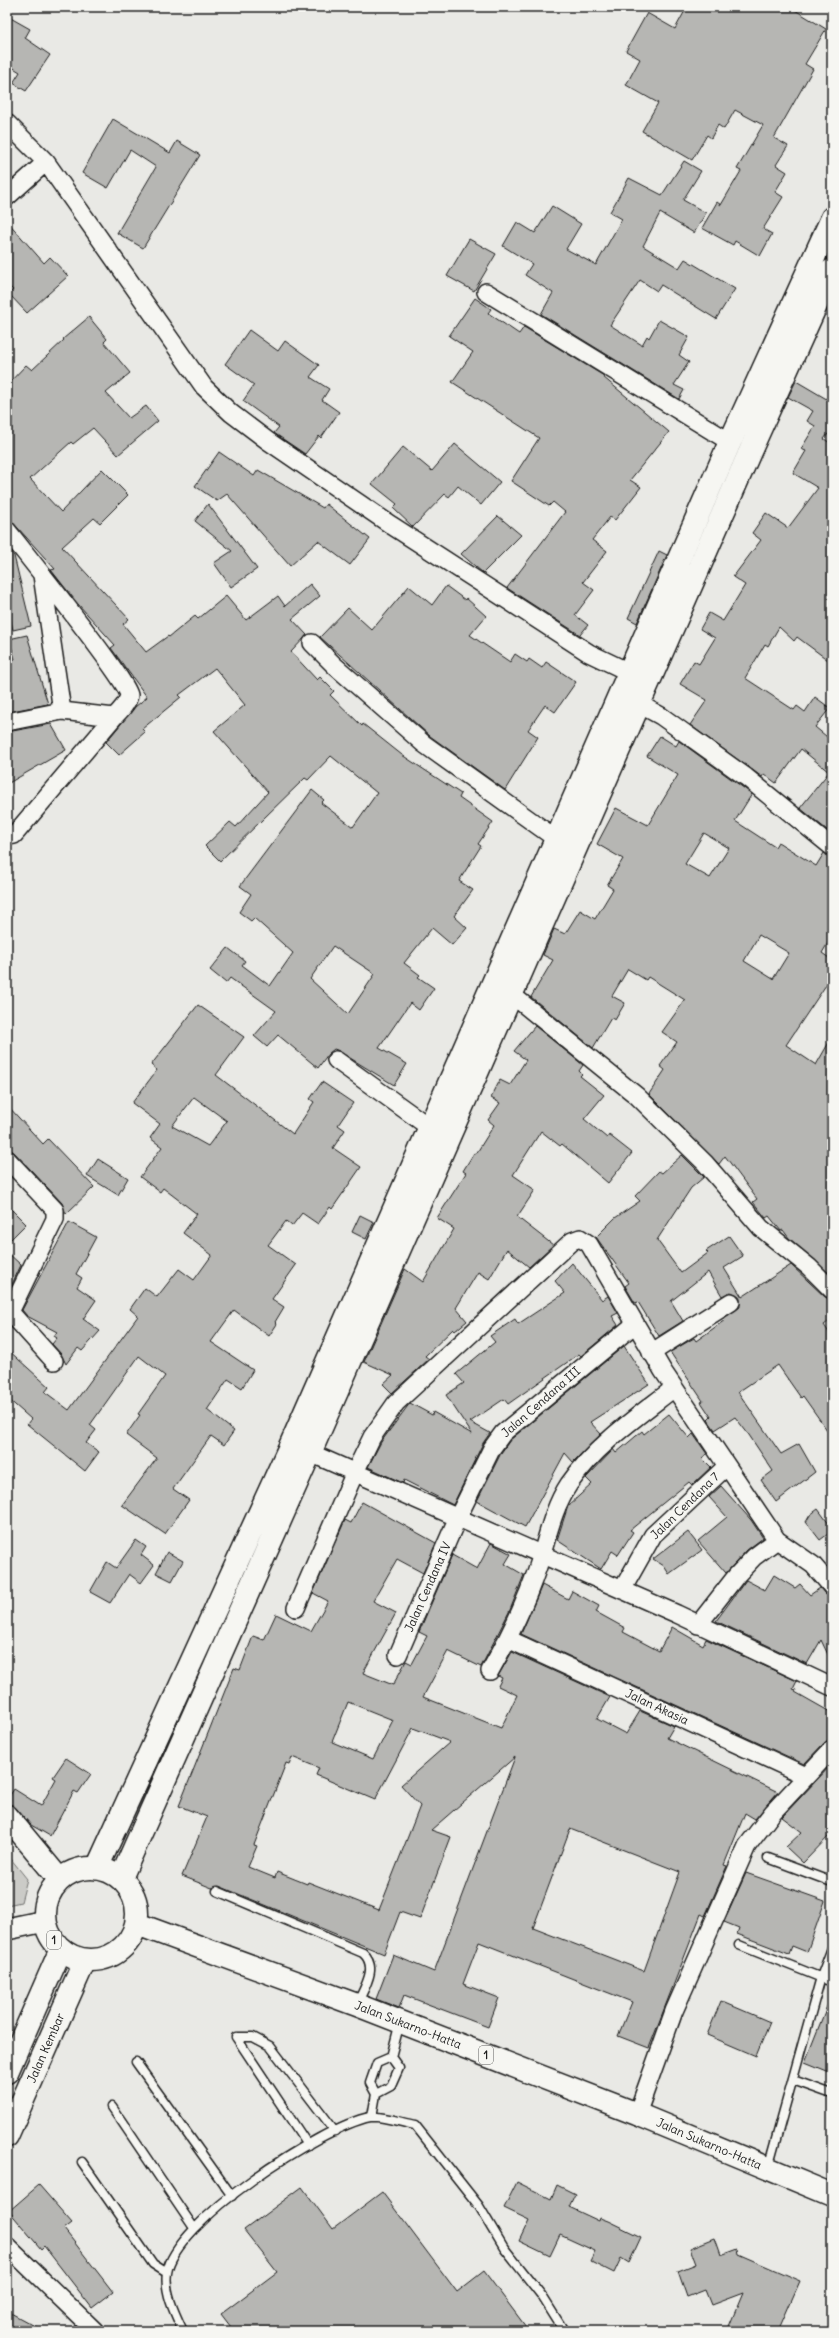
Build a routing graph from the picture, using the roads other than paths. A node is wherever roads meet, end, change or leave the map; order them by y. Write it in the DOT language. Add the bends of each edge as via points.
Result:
graph roads {
  1 [pos="7,123"];
  2 [pos="46,162"];
  3 [pos="7,197"];
  4 [pos="832,218"];
  5 [pos="832,270"];
  6 [pos="486,292"];
  7 [pos="730,442"];
  8 [pos="7,530"];
  9 [pos="42,575"];
  10 [pos="312,643"];
  11 [pos="622,668"];
  12 [pos="649,682"];
  13 [pos="639,704"];
  14 [pos="62,711"];
  15 [pos="114,717"];
  16 [pos="7,722"];
  17 [pos="9,838"];
  18 [pos="556,838"];
  19 [pos="832,847"];
  20 [pos="492,984"];
  21 [pos="511,994"];
  22 [pos="336,1060"];
  23 [pos="429,1127"];
  24 [pos="7,1159"];
  25 [pos="832,1290"];
  26 [pos="731,1302"];
  27 [pos="9,1310"];
  28 [pos="635,1324"];
  29 [pos="651,1352"];
  30 [pos="54,1361"];
  31 [pos="674,1388"];
  32 [pos="291,1444"];
  33 [pos="318,1456"];
  34 [pos="727,1466"];
  35 [pos="349,1469"];
  36 [pos="458,1519"];
  37 [pos="777,1540"];
  38 [pos="542,1554"];
  39 [pos="832,1587"];
  40 [pos="622,1590"];
  41 [pos="296,1608"];
  42 [pos="698,1625"];
  43 [pos="508,1640"];
  44 [pos="398,1655"];
  45 [pos="490,1671"];
  46 [pos="832,1687"];
  47 [pos="832,1749"];
  48 [pos="806,1776"];
  49 [pos="7,1816"];
  50 [pos="768,1858"];
  51 [pos="97,1868"];
  52 [pos="121,1878"];
  53 [pos="60,1880"];
  54 [pos="832,1882"];
  55 [pos="218,1891"];
  56 [pos="45,1921"];
  57 [pos="137,1924"];
  58 [pos="7,1929"];
  59 [pos="739,1945"];
  60 [pos="832,1948"];
  61 [pos="61,1949"];
  62 [pos="85,1960"];
  63 [pos="821,1978"];
  64 [pos="832,1982"];
  65 [pos="357,2005"];
  66 [pos="401,2022"];
  67 [pos="391,2057"];
  68 [pos="136,2062"];
  69 [pos="7,2072"];
  70 [pos="793,2080"];
  71 [pos="376,2094"];
  72 [pos="832,2094"];
  73 [pos="112,2107"];
  74 [pos="637,2114"];
  75 [pos="372,2117"];
  76 [pos="335,2131"];
  77 [pos="7,2136"];
  78 [pos="308,2145"];
  79 [pos="82,2162"];
  80 [pos="768,2169"];
  81 [pos="832,2195"];
  82 [pos="232,2196"];
  83 [pos="194,2228"];
  84 [pos="7,2246"];
  85 [pos="167,2273"];
  86 [pos="95,2331"];
  87 [pos="183,2331"];
  88 [pos="564,2331"];
  1 -- 2 [label="street"];
  2 -- 3 [label="street"];
  2 -- 11 [label="street" via="204,387 231,412 268,441 391,525 589,653"];
  4 -- 7 [label="main road"];
  5 -- 12 [label="main road"];
  6 -- 7 [label="street"];
  7 -- 11 [label="main road"];
  8 -- 9 [label="street"];
  9 -- 14 [label="street"];
  9 -- 15 [label="street" via="128,689 126,702"];
  10 -- 18 [label="street" via="424,744"];
  11 -- 12 [label="street"];
  11 -- 18 [label="main road"];
  12 -- 13 [label="main road"];
  13 -- 19 [label="street" via="661,716 746,777"];
  13 -- 21 [label="main road"];
  14 -- 15 [label="street"];
  14 -- 16 [label="street"];
  15 -- 17 [label="street"];
  18 -- 20 [label="main road"];
  20 -- 21 [label="street"];
  20 -- 23 [label="main road"];
  21 -- 25 [label="street" via="637,1096 705,1162 761,1228 809,1267"];
  21 -- 33 [label="main road"];
  22 -- 23 [label="street"];
  23 -- 32 [label="main road"];
  24 -- 27 [label="street" via="50,1203 56,1214"];
  26 -- 29 [label="street"];
  27 -- 30 [label="street"];
  28 -- 29 [label="street"];
  28 -- 35 [label="street" via="589,1244 576,1238 396,1403"];
  28 -- 36 [label="street, Jalan Cendana III" via="503,1433 492,1448"];
  29 -- 31 [label="street"];
  31 -- 34 [label="street"];
  31 -- 38 [label="street" via="596,1451 569,1485 548,1529"];
  32 -- 33 [label="street"];
  32 -- 51 [label="main road"];
  33 -- 35 [label="street"];
  33 -- 52 [label="main road"];
  34 -- 37 [label="street"];
  34 -- 40 [label="street, Jalan Cendana 7" via="653,1535"];
  35 -- 36 [label="street"];
  35 -- 41 [label="street"];
  36 -- 38 [label="street"];
  36 -- 44 [label="street, Jalan Cendana IV"];
  37 -- 39 [label="street" via="813,1565"];
  37 -- 42 [label="street" via="737,1575"];
  38 -- 40 [label="street"];
  38 -- 43 [label="street"];
  40 -- 42 [label="street"];
  42 -- 46 [label="street"];
  43 -- 45 [label="street"];
  43 -- 48 [label="street, Jalan Akasia"];
  47 -- 48 [label="street"];
  48 -- 74 [label="street" via="773,1812 747,1846 674,2011"];
  49 -- 53 [label="main road"];
  50 -- 54 [label="lane"];
  51 -- 52 [label="main road, 1"];
  51 -- 53 [label="main road, 1" via="77,1870"];
  52 -- 57 [label="main road, 1" via="135,1898"];
  53 -- 56 [label="main road, 1" via="51,1891 45,1906"];
  55 -- 65 [label="lane" via="363,1953 369,1958 370,1974"];
  56 -- 58 [label="street"];
  56 -- 61 [label="main road, 1" via="50,1936"];
  57 -- 62 [label="main road, 1" via="129,1942 122,1950 99,1960"];
  57 -- 65 [label="main road, Jalan Sukarno-Hatta / 1"];
  59 -- 63 [label="lane"];
  60 -- 63 [label="lane"];
  61 -- 62 [label="main road, 1" via="71,1956"];
  61 -- 69 [label="main road"];
  62 -- 77 [label="main road, Jalan Kembar"];
  63 -- 64 [label="lane"];
  63 -- 70 [label="lane"];
  65 -- 66 [label="main road, Jalan Sukarno-Hatta / 1"];
  66 -- 67 [label="lane"];
  66 -- 74 [label="main road, Jalan Sukarno-Hatta / 1"];
  67 -- 71 [label="lane" via="377,2063 370,2083"];
  67 -- 71 [label="lane" via="399,2068 391,2086"];
  68 -- 82 [label="lane"];
  70 -- 72 [label="lane"];
  70 -- 80 [label="lane"];
  71 -- 75 [label="lane"];
  73 -- 83 [label="lane"];
  74 -- 80 [label="main road, Jalan Sukarno-Hatta / 1"];
  75 -- 76 [label="lane"];
  75 -- 88 [label="lane" via="415,2125 479,2206 504,2248 542,2296"];
  76 -- 78 [label="lane"];
  76 -- 78 [label="lane" via="270,2046 253,2037 236,2037"];
  78 -- 82 [label="lane" via="267,2169"];
  79 -- 85 [label="lane" via="153,2264"];
  80 -- 81 [label="main road, Jalan Sukarno-Hatta / 1"];
  82 -- 83 [label="lane"];
  83 -- 85 [label="lane" via="175,2254"];
  84 -- 86 [label="street"];
  85 -- 87 [label="lane" via="170,2300"];
}
